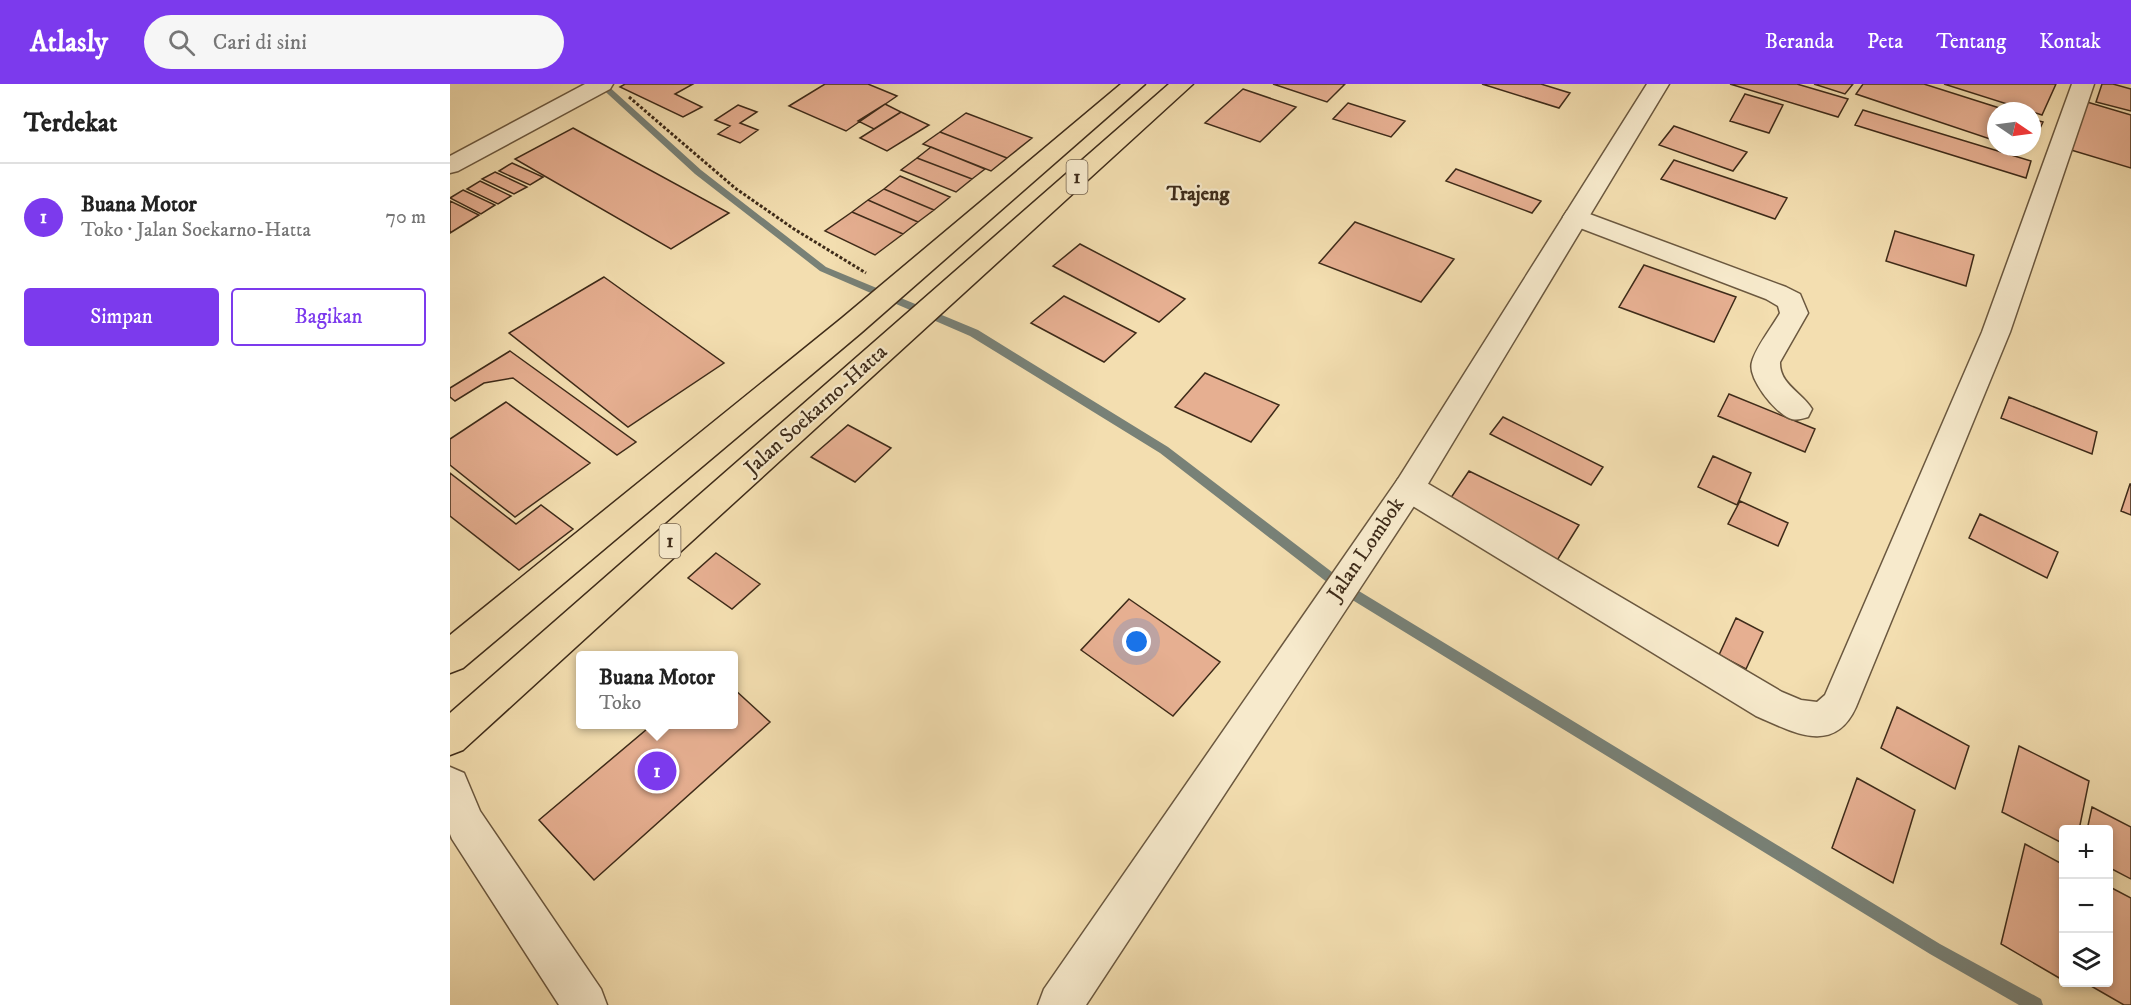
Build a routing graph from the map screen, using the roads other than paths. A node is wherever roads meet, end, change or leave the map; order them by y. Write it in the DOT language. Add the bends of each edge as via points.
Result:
graph roads {
  1 [pos="602,84"];
  2 [pos="1134,84"];
  3 [pos="1182,84"];
  4 [pos="1658,84"];
  5 [pos="2084,84"];
  6 [pos="450,166"];
  7 [pos="1576,217"];
  8 [pos="1797,409"];
  9 [pos="1409,488"];
  10 [pos="450,657"];
  11 [pos="450,737"];
  12 [pos="450,786"];
  13 [pos="585,1005"];
  14 [pos="1060,1005"];
  1 -- 6 [label="street"];
  2 -- 10 [label="highway, Jalan Soekarno-Hatta / 1" via="852,325"];
  3 -- 11 [label="highway, Jalan Soekarno-Hatta / 1"];
  4 -- 7 [label="street, Jalan Lombok"];
  5 -- 9 [label="street" via="1996,332 1838,708 1824,720 1798,717 1769,704"];
  7 -- 8 [label="street" via="1790,300 1794,313 1764,371"];
  7 -- 9 [label="street, Jalan Lombok"];
  9 -- 14 [label="street, Jalan Lombok"];
  12 -- 13 [label="street" via="466,825"];
}
